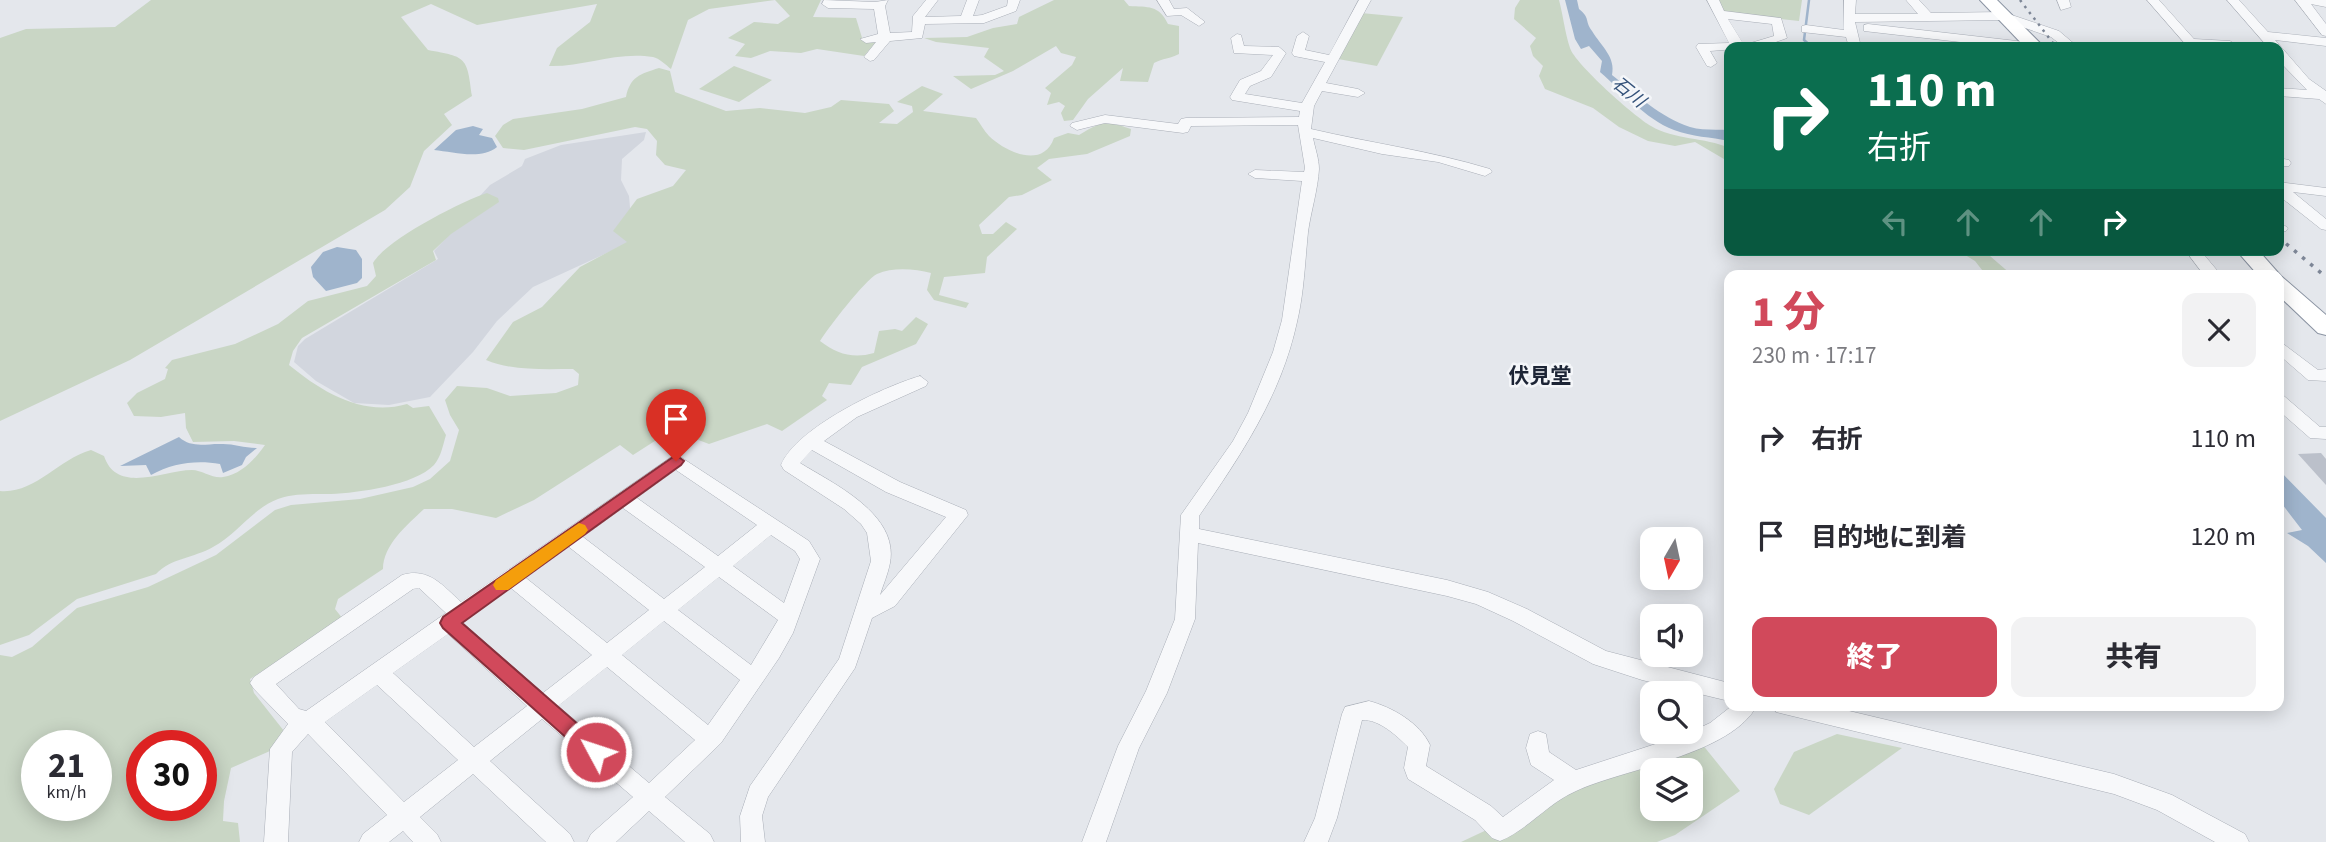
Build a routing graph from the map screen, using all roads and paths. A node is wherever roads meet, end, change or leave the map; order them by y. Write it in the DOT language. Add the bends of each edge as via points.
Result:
graph roads {
  1 [pos="830,0"];
  2 [pos="932,0"];
  3 [pos="973,0"];
  4 [pos="1014,0"];
  5 [pos="1163,0"];
  6 [pos="1365,0"];
  7 [pos="1713,0"];
  8 [pos="1850,0"];
  9 [pos="1912,0"];
  10 [pos="1988,0"];
  11 [pos="2153,0"];
  12 [pos="2233,0"];
  13 [pos="2302,0"];
  14 [pos="2326,2"];
  15 [pos="880,3"];
  16 [pos="1718,14"];
  17 [pos="2003,16"];
  18 [pos="1936,18"];
  19 [pos="965,20"];
  20 [pos="918,22"];
  21 [pos="1199,22"];
  22 [pos="1806,29"];
  23 [pos="2325,33"];
  24 [pos="1852,34"];
  25 [pos="2265,35"];
  26 [pos="1303,36"];
  27 [pos="884,37"];
  28 [pos="1237,38"];
  29 [pos="866,39"];
  30 [pos="1934,41"];
  31 [pos="1736,42"];
  32 [pos="1762,42"];
  33 [pos="1964,42"];
  34 [pos="2030,42"];
  35 [pos="2065,42"];
  36 [pos="2189,42"];
  37 [pos="2271,42"];
  38 [pos="1724,47"];
  39 [pos="870,57"];
  40 [pos="2284,58"];
  41 [pos="1332,59"];
  42 [pos="1711,63"];
  43 [pos="1318,86"];
  44 [pos="1359,93"];
  45 [pos="2284,93"];
  46 [pos="2325,97"];
  47 [pos="1306,121"];
  48 [pos="1077,126"];
  49 [pos="1485,172"];
  50 [pos="1255,174"];
  51 [pos="1311,177"];
  52 [pos="2284,188"];
  53 [pos="2284,192"];
  54 [pos="2326,192"];
  55 [pos="2326,226"];
  56 [pos="2197,256"];
  57 [pos="2252,256"];
  58 [pos="2209,270"];
  59 [pos="2266,270"];
  60 [pos="2284,288"];
  61 [pos="2326,328"];
  62 [pos="2284,350"];
  63 [pos="2322,379"];
  64 [pos="920,382"];
  65 [pos="2284,405"];
  66 [pos="2326,433"];
  67 [pos="811,442"];
  68 [pos="623,498"];
  69 [pos="771,525"];
  70 [pos="1188,534"];
  71 [pos="569,537"];
  72 [pos="718,567"];
  73 [pos="512,578"];
  74 [pos="664,610"];
  75 [pos="866,612"];
  76 [pos="789,617"];
  77 [pos="455,618"];
  78 [pos="607,655"];
  79 [pos="379,673"];
  80 [pos="754,679"];
  81 [pos="1724,691"];
  82 [pos="542,706"];
  83 [pos="1743,711"];
  84 [pos="1812,711"];
  85 [pos="310,722"];
  86 [pos="710,739"];
  87 [pos="1538,741"];
  88 [pos="473,760"];
  89 [pos="1575,780"];
  90 [pos="650,798"];
  91 [pos="403,816"];
  92 [pos="275,842"];
  93 [pos="371,842"];
  94 [pos="429,842"];
  95 [pos="562,842"];
  96 [pos="599,842"];
  97 [pos="702,842"];
  98 [pos="753,842"];
  99 [pos="1094,842"];
  100 [pos="1316,842"];
  101 [pos="2236,842"];
  1 -- 15 [label="street" via="828,4"];
  2 -- 20 [label="street"];
  3 -- 19 [label="street"];
  4 -- 19 [label="street" via="1012,8 984,19"];
  5 -- 21 [label="street" via="1171,13 1183,11"];
  6 -- 41 [label="street"];
  7 -- 16 [label="street"];
  8 -- 24 [label="street"];
  9 -- 18 [label="street"];
  10 -- 17 [label="highway"];
  11 -- 36 [label="street"];
  12 -- 25 [label="street"];
  13 -- 14 [label="street"];
  13 -- 23 [label="street"];
  15 -- 27 [label="street"];
  16 -- 31 [label="street"];
  16 -- 32 [label="street" via="1777,21 1781,37"];
  17 -- 18 [label="street"];
  17 -- 34 [label="highway"];
  17 -- 35 [label="street"];
  18 -- 24 [label="street"];
  18 -- 33 [label="street"];
  19 -- 20 [label="street"];
  20 -- 27 [label="street" via="918,35"];
  22 -- 24 [label="street"];
  23 -- 25 [label="street"];
  24 -- 30 [label="street"];
  25 -- 37 [label="street"];
  26 -- 41 [label="street" via="1298,53"];
  27 -- 29 [label="street"];
  27 -- 39 [label="street"];
  28 -- 47 [label="street" via="1238,50 1280,53 1266,75 1245,83 1237,97"];
  38 -- 42 [label="street" via="1702,47"];
  40 -- 46 [label="street" via="2304,82"];
  41 -- 43 [label="street"];
  43 -- 44 [label="street"];
  43 -- 47 [label="street"];
  45 -- 46 [label="street"];
  47 -- 48 [label="street" via="1186,122 1183,129 1105,119"];
  47 -- 49 [label="street" via="1381,150 1440,158"];
  47 -- 51 [label="street"];
  50 -- 51 [label="street"];
  51 -- 70 [label="street" via="1281,352 1239,445 1193,508"];
  52 -- 54 [label="street"];
  53 -- 55 [label="street"];
  56 -- 58 [label="street"];
  57 -- 59 [label="highway"];
  60 -- 61 [label="highway"];
  62 -- 63 [label="street"];
  64 -- 67 [label="street" via="849,414"];
  65 -- 66 [label="street" via="2316,434"];
  67 -- 75 [label="street" via="794,455 790,465 851,504 876,533 881,561"];
  67 -- 75 [label="street" via="885,483 959,515 888,600"];
  68 -- 69 [label="street" via="676,461"];
  68 -- 71 [label="street"];
  68 -- 72 [label="street"];
  69 -- 72 [label="street"];
  69 -- 76 [label="street" via="803,546 810,559"];
  70 -- 81 [label="street" via="1470,595 1601,657"];
  70 -- 99 [label="street" via="1185,619 1129,746"];
  71 -- 73 [label="street"];
  71 -- 74 [label="street"];
  72 -- 74 [label="street"];
  72 -- 76 [label="street"];
  73 -- 77 [label="street"];
  73 -- 78 [label="street"];
  74 -- 78 [label="street"];
  74 -- 80 [label="street"];
  75 -- 98 [label="street" via="848,662 758,793 751,816"];
  76 -- 80 [label="street"];
  77 -- 79 [label="street"];
  77 -- 82 [label="street"];
  77 -- 85 [label="street" via="423,580 409,581 261,683 292,716"];
  78 -- 82 [label="street"];
  78 -- 86 [label="street"];
  79 -- 85 [label="street"];
  79 -- 88 [label="street"];
  80 -- 86 [label="street"];
  82 -- 88 [label="street"];
  82 -- 90 [label="street"];
  83 -- 89 [label="street" via="1708,736"];
  84 -- 101 [label="street" via="2061,770 2164,802"];
  85 -- 91 [label="street"];
  85 -- 92 [label="street" via="294,732 281,749"];
  86 -- 90 [label="street"];
  87 -- 89 [label="street" via="1539,758"];
  88 -- 91 [label="street"];
  88 -- 95 [label="street"];
  89 -- 100 [label="street" via="1500,830 1483,813 1416,772 1419,745 1415,737 1374,711 1362,710 1353,714"];
  90 -- 96 [label="street"];
  90 -- 97 [label="street"];
  91 -- 93 [label="street"];
  91 -- 94 [label="street"];
}
